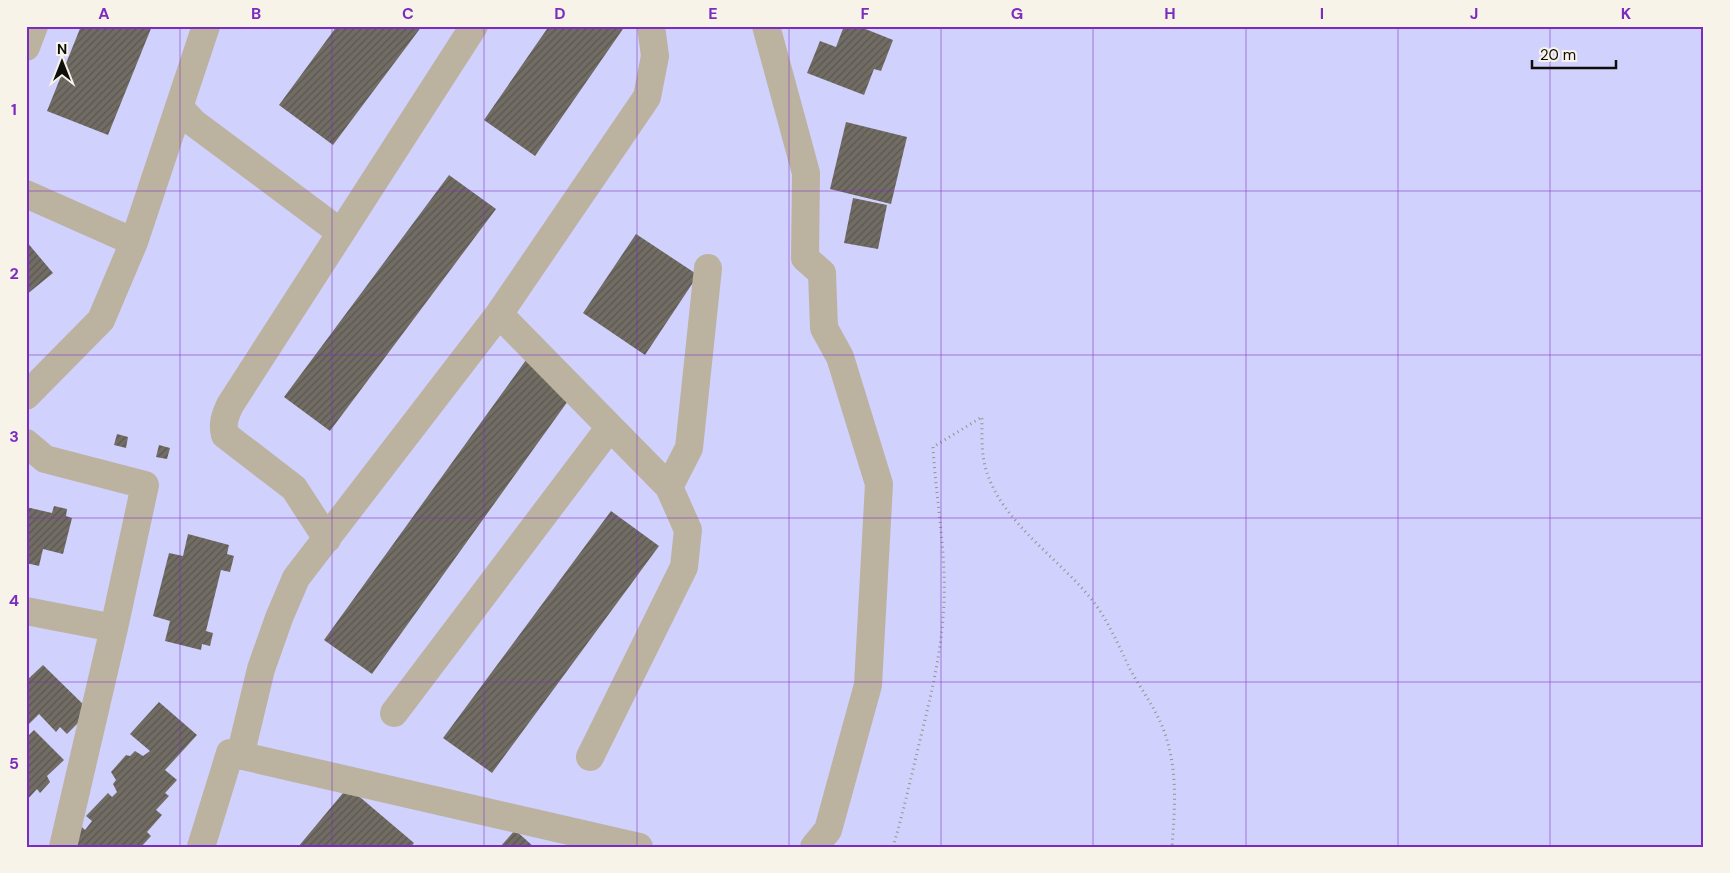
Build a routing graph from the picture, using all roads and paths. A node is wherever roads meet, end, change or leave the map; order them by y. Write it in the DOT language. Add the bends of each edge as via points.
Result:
graph roads {
  1 [pos="34,26"];
  2 [pos="206,26"];
  3 [pos="474,26"];
  4 [pos="651,26"];
  5 [pos="766,26"];
  6 [pos="26,47"];
  7 [pos="179,107"];
  8 [pos="26,194"];
  9 [pos="340,232"];
  10 [pos="134,242"];
  11 [pos="708,268"];
  12 [pos="499,314"];
  13 [pos="26,396"];
  14 [pos="610,427"];
  15 [pos="26,444"];
  16 [pos="670,487"];
  17 [pos="326,539"];
  18 [pos="26,611"];
  19 [pos="114,628"];
  20 [pos="394,713"];
  21 [pos="240,756"];
  22 [pos="590,756"];
  23 [pos="62,847"];
  24 [pos="201,847"];
  25 [pos="638,847"];
  26 [pos="814,847"];
  27 [pos="894,847"];
  28 [pos="1172,847"];
  1 -- 6 [label="street"];
  2 -- 7 [label="street"];
  3 -- 9 [label="street"];
  4 -- 12 [label="street" via="655,56 647,97"];
  5 -- 26 [label="street" via="806,173 805,258 822,274 824,328 840,357 879,484 868,685 828,830"];
  7 -- 9 [label="street" via="194,123"];
  7 -- 10 [label="street"];
  8 -- 10 [label="street"];
  9 -- 17 [label="street" via="230,405 223,427 226,435 294,488"];
  10 -- 13 [label="street" via="101,320"];
  11 -- 16 [label="street" via="689,448"];
  12 -- 14 [label="street"];
  12 -- 17 [label="street"];
  14 -- 16 [label="street"];
  14 -- 20 [label="street"];
  15 -- 19 [label="street" via="45,459 145,485"];
  16 -- 22 [label="street" via="688,530 684,568"];
  17 -- 21 [label="street" via="296,578 279,618 261,669"];
  18 -- 19 [label="street"];
  19 -- 23 [label="street"];
  21 -- 24 [label="street" via="230,753"];
  21 -- 25 [label="street"];
  27 -- 28 [label="path" via="933,689 942,625 944,574 934,447 982,417 986,470 996,491 1026,531 1061,565 1108,623 1164,730 1173,768"];
}
